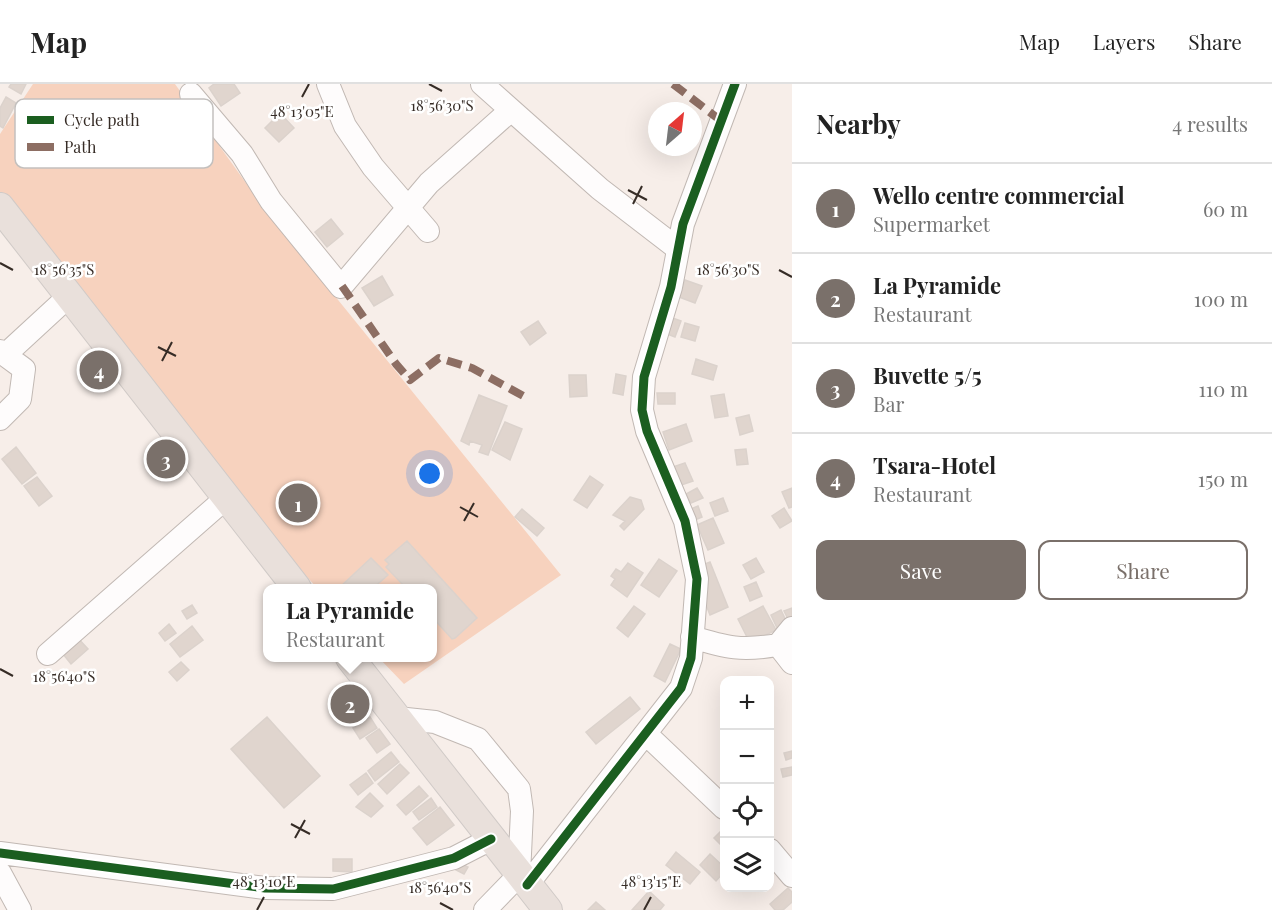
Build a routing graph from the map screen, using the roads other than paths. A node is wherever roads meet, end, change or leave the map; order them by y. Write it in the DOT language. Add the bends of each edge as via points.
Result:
graph roads {
  1 [pos="328,84"];
  2 [pos="482,84"];
  3 [pos="735,84"];
  4 [pos="190,94"];
  5 [pos="194,99"];
  6 [pos="511,110"];
  7 [pos="213,121"];
  8 [pos="0,207"];
  9 [pos="407,207"];
  10 [pos="428,231"];
  11 [pos="678,249"];
  12 [pos="69,296"];
  13 [pos="2,353"];
  14 [pos="0,419"];
  15 [pos="226,498"];
  16 [pos="294,584"];
  17 [pos="692,637"];
  18 [pos="787,645"];
  19 [pos="48,654"];
  20 [pos="354,662"];
  21 [pos="398,718"];
  22 [pos="646,734"];
  23 [pos="720,804"];
  24 [pos="491,839"];
  25 [pos="0,853"];
  26 [pos="774,855"];
  27 [pos="0,873"];
  28 [pos="792,876"];
  29 [pos="523,880"];
  30 [pos="20,910"];
  31 [pos="485,910"];
  32 [pos="548,910"];
  1 -- 9 [label="street" via="345,126"];
  2 -- 6 [label="street"];
  3 -- 11 [label="street" via="683,224"];
  4 -- 5 [label="street"];
  6 -- 9 [label="street"];
  6 -- 11 [label="street" via="600,189"];
  7 -- 9 [label="street" via="242,154 271,201 341,287"];
  8 -- 12 [label="main road"];
  9 -- 10 [label="street"];
  11 -- 17 [label="street" via="644,377 642,410 685,521 697,579"];
  12 -- 13 [label="street"];
  12 -- 15 [label="main road"];
  13 -- 14 [label="street" via="24,369 20,399"];
  15 -- 16 [label="main road"];
  15 -- 19 [label="street"];
  17 -- 18 [label="street" via="729,649"];
  17 -- 22 [label="street" via="691,658 681,688"];
  20 -- 21 [label="main road"];
  21 -- 24 [label="main road"];
  21 -- 29 [label="street" via="435,722 478,739 519,789"];
  22 -- 23 [label="street"];
  22 -- 29 [label="street"];
  24 -- 25 [label="street" via="454,858 333,889 265,888"];
  24 -- 29 [label="main road"];
  26 -- 28 [label="street"];
  27 -- 30 [label="street"];
  29 -- 31 [label="street"];
  29 -- 32 [label="main road"];
}
